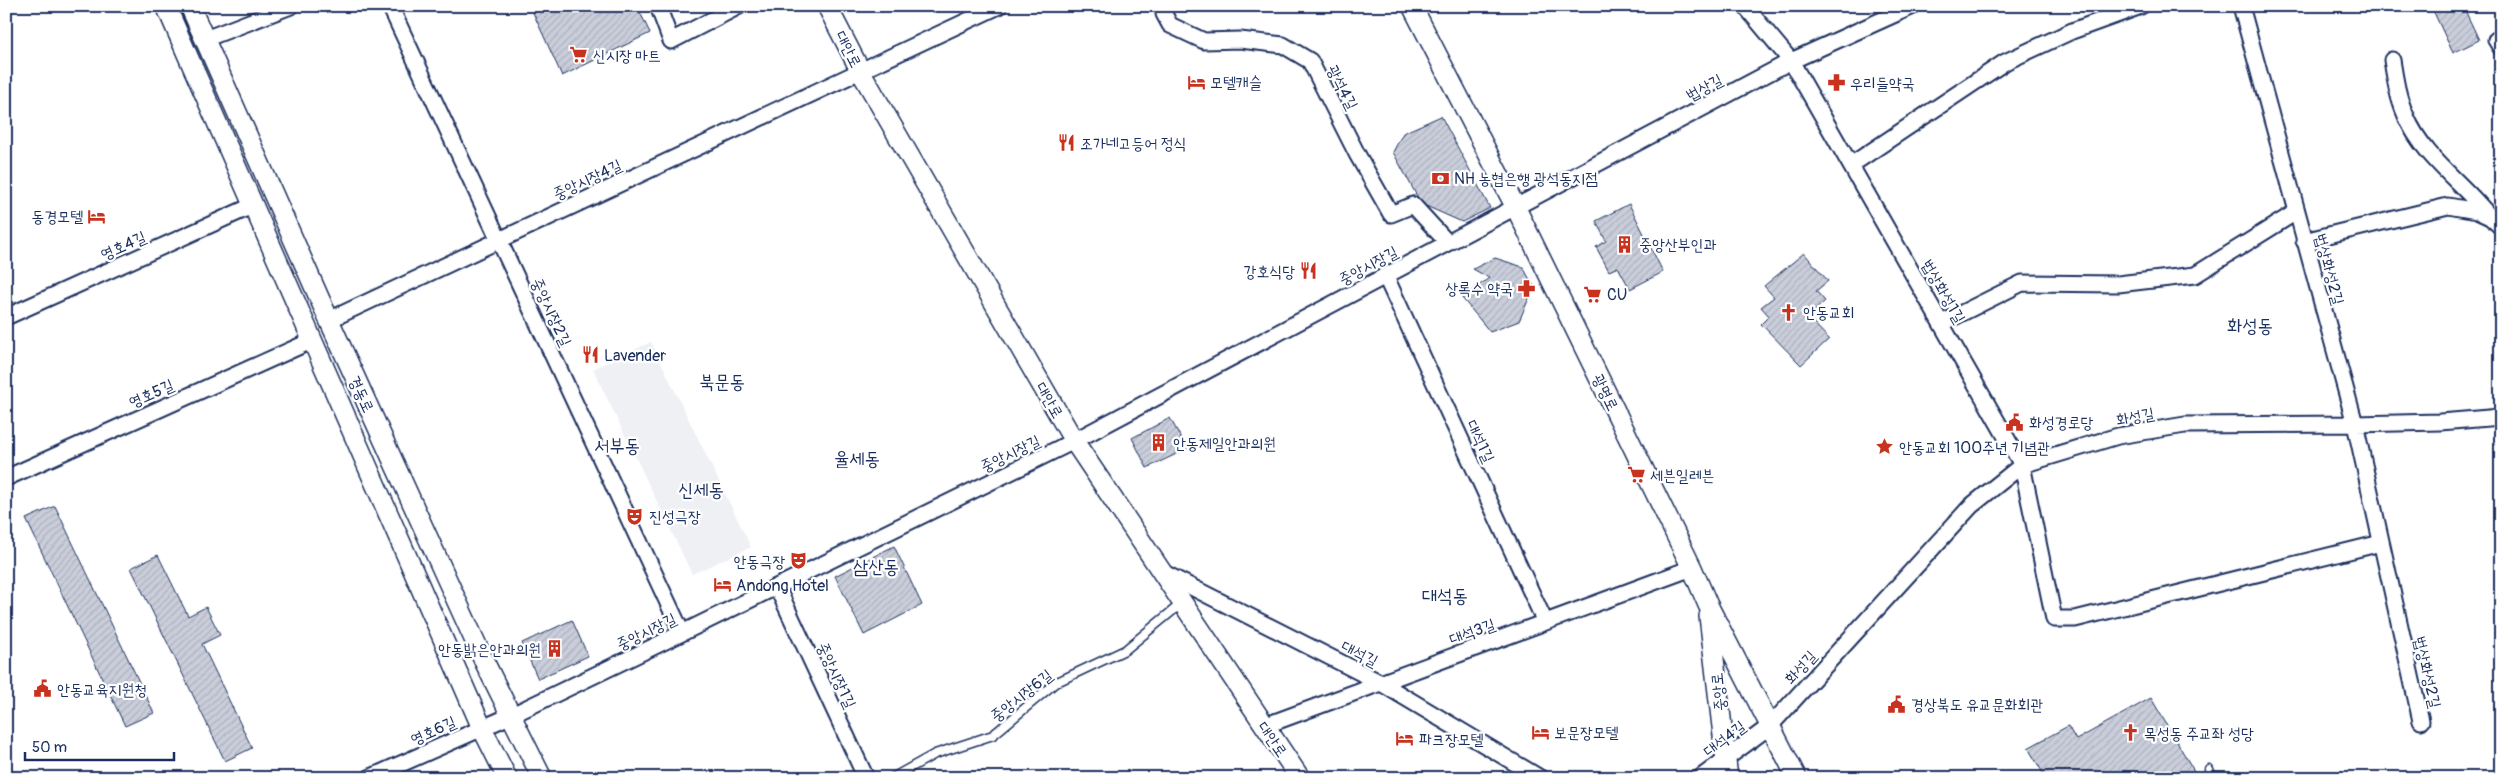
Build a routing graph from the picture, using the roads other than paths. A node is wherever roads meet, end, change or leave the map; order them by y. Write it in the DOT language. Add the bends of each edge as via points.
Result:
graph roads {
  1 [pos="166,6"];
  2 [pos="190,6"];
  3 [pos="291,6"];
  4 [pos="390,6"];
  5 [pos="658,6"];
  6 [pos="739,6"];
  7 [pos="827,6"];
  8 [pos="1000,6"];
  9 [pos="1166,6"];
  10 [pos="1412,6"];
  11 [pos="1745,6"];
  12 [pos="1913,6"];
  13 [pos="2141,6"];
  14 [pos="2241,6"];
  15 [pos="205,39"];
  16 [pos="2392,60"];
  17 [pos="1791,61"];
  18 [pos="861,72"];
  19 [pos="1851,166"];
  20 [pos="254,205"];
  21 [pos="1515,206"];
  22 [pos="2296,212"];
  23 [pos="2496,222"];
  24 [pos="498,239"];
  25 [pos="2304,241"];
  26 [pos="1447,242"];
  27 [pos="1385,275"];
  28 [pos="6,317"];
  29 [pos="329,320"];
  30 [pos="1942,323"];
  31 [pos="311,341"];
  32 [pos="2501,417"];
  33 [pos="2355,424"];
  34 [pos="1074,441"];
  35 [pos="2022,465"];
  36 [pos="6,478"];
  37 [pos="2381,543"];
  38 [pos="1692,568"];
  39 [pos="1159,570"];
  40 [pos="777,587"];
  41 [pos="1183,603"];
  42 [pos="1708,605"];
  43 [pos="1545,622"];
  44 [pos="682,633"];
  45 [pos="1381,683"];
  46 [pos="512,714"];
  47 [pos="2421,721"];
  48 [pos="1264,726"];
  49 [pos="1770,726"];
  50 [pos="482,728"];
  51 [pos="1725,759"];
  52 [pos="2209,769"];
  53 [pos="369,778"];
  54 [pos="507,778"];
  55 [pos="542,778"];
  56 [pos="866,778"];
  57 [pos="892,778"];
  58 [pos="1300,778"];
  59 [pos="1540,778"];
  60 [pos="1700,778"];
  61 [pos="1728,778"];
  62 [pos="1797,778"];
  63 [pos="2212,778"];
  1 -- 20 [label="street, 경동로"];
  2 -- 15 [label="street, 경동로"];
  3 -- 15 [label="street"];
  4 -- 24 [label="street, 중앙시장2길"];
  5 -- 6 [label="street" via="671,41"];
  7 -- 18 [label="street, 대안로"];
  8 -- 18 [label="street, 중앙시장4길"];
  9 -- 26 [label="street, 광석4길" via="1164,14 1170,25 1204,41 1240,40 1283,45 1310,61 1391,214 1413,206"];
  10 -- 21 [label="street, 광명로"];
  11 -- 17 [label="street, 법상화성1길"];
  12 -- 17 [label="street, 법상길"];
  13 -- 19 [label="street" via="2072,30 2005,62"];
  14 -- 22 [label="street, 법상화성2길"];
  15 -- 29 [label="street, 경동로"];
  16 -- 23 [label="street" via="2406,118 2420,140"];
  17 -- 19 [label="street, 법상화성1길"];
  17 -- 21 [label="street, 법상길"];
  18 -- 24 [label="street, 중앙시장4길"];
  18 -- 34 [label="street, 대안로"];
  19 -- 30 [label="street, 법상화성1길"];
  20 -- 28 [label="street, 영호4길"];
  20 -- 31 [label="street, 경동로"];
  21 -- 26 [label="street, 중앙시장길"];
  21 -- 38 [label="street, 광명로"];
  22 -- 25 [label="street, 법상화성2길"];
  22 -- 30 [label="street" via="2195,275 2118,284 2022,283"];
  23 -- 25 [label="street" via="2463,207 2448,206"];
  24 -- 29 [label="street, 중앙시장4길"];
  24 -- 44 [label="street, 중앙시장2길"];
  25 -- 33 [label="street, 법상화성2길"];
  26 -- 27 [label="street, 중앙시장길"];
  27 -- 34 [label="street, 중앙시장길"];
  27 -- 43 [label="street, 대석1길"];
  29 -- 46 [label="street, 경동로" via="480,652"];
  30 -- 35 [label="street, 법상화성1길"];
  31 -- 36 [label="street, 영호5길"];
  31 -- 50 [label="street, 경동로"];
  32 -- 33 [label="street, 화성길"];
  33 -- 35 [label="street, 화성길" via="2186,424 2118,436"];
  33 -- 37 [label="street, 법상화성2길"];
  34 -- 39 [label="street, 대안로"];
  34 -- 40 [label="street, 중앙시장길"];
  35 -- 37 [label="street, 법상화성1길" via="2054,619 2075,620"];
  35 -- 49 [label="street, 화성길" via="1971,506"];
  37 -- 47 [label="street, 법상화성2길"];
  38 -- 42 [label="street, 광명로"];
  38 -- 43 [label="street, 대석3길"];
  39 -- 41 [label="street, 대안로"];
  39 -- 45 [label="street, 대석길"];
  40 -- 44 [label="street, 중앙시장길"];
  40 -- 56 [label="street, 중앙시장1길"];
  41 -- 48 [label="street, 대안로"];
  41 -- 57 [label="lane, 중앙시장6길" via="1125,650 1054,683 993,735 935,754"];
  42 -- 49 [label="street, 광명로"];
  42 -- 51 [label="street, 중앙로"];
  43 -- 45 [label="street, 대석3길"];
  44 -- 46 [label="street, 중앙시장길"];
  45 -- 48 [label="street, 대석3길"];
  45 -- 59 [label="street, 대석길"];
  46 -- 50 [label="street, 영호6길"];
  46 -- 55 [label="street, 경동로"];
  48 -- 58 [label="street, 대안로"];
  49 -- 51 [label="street, 대석4길"];
  49 -- 62 [label="street, 광명로"];
  50 -- 53 [label="street, 영호6길"];
  50 -- 54 [label="street, 경동로"];
  51 -- 60 [label="street, 대석4길"];
  51 -- 61 [label="street, 중앙로"];
  52 -- 63 [label="lane"];
}
